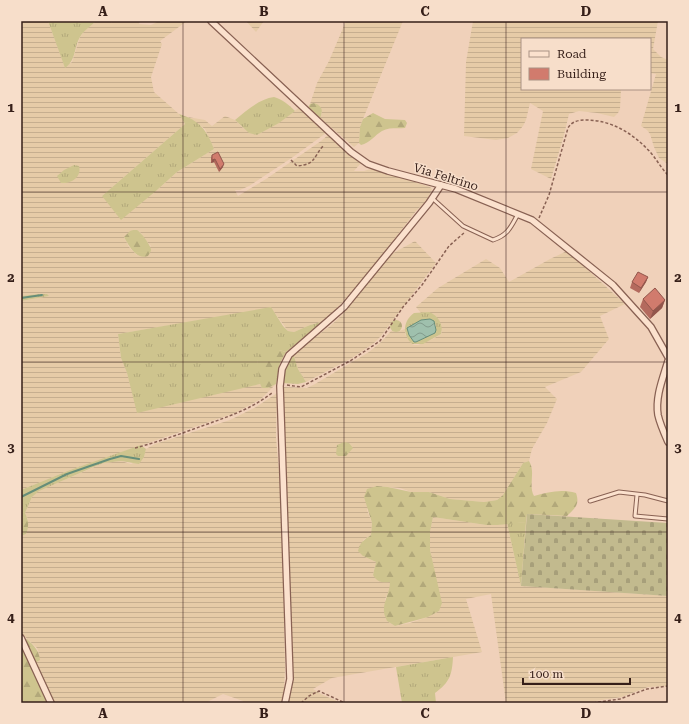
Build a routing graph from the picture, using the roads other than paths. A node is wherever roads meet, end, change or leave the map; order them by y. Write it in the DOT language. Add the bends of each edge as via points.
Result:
graph roads {
  1 [pos="212,21"];
  2 [pos="222,21"];
  3 [pos="219,28"];
  4 [pos="441,185"];
  5 [pos="432,198"];
  6 [pos="518,214"];
  7 [pos="668,357"];
  8 [pos="668,361"];
  9 [pos="668,442"];
  10 [pos="637,495"];
  11 [pos="590,501"];
  12 [pos="668,501"];
  13 [pos="668,519"];
  14 [pos="21,638"];
  15 [pos="51,703"];
  16 [pos="285,703"];
  1 -- 3 [label="street, Via Feltrino"];
  2 -- 3 [label="street"];
  3 -- 4 [label="street, Via Feltrino" via="368,164"];
  4 -- 5 [label="street"];
  4 -- 6 [label="street, Via Feltrino"];
  5 -- 6 [label="lane" via="463,226 493,240 503,237 512,227"];
  5 -- 16 [label="street" via="344,307 289,355 282,370 280,386 290,678"];
  6 -- 7 [label="street, Via Feltrino" via="532,220 613,285 651,328"];
  8 -- 9 [label="street" via="658,399 658,414"];
  10 -- 11 [label="lane" via="619,492"];
  10 -- 12 [label="lane"];
  10 -- 13 [label="lane" via="635,516"];
  14 -- 15 [label="street"];
}
